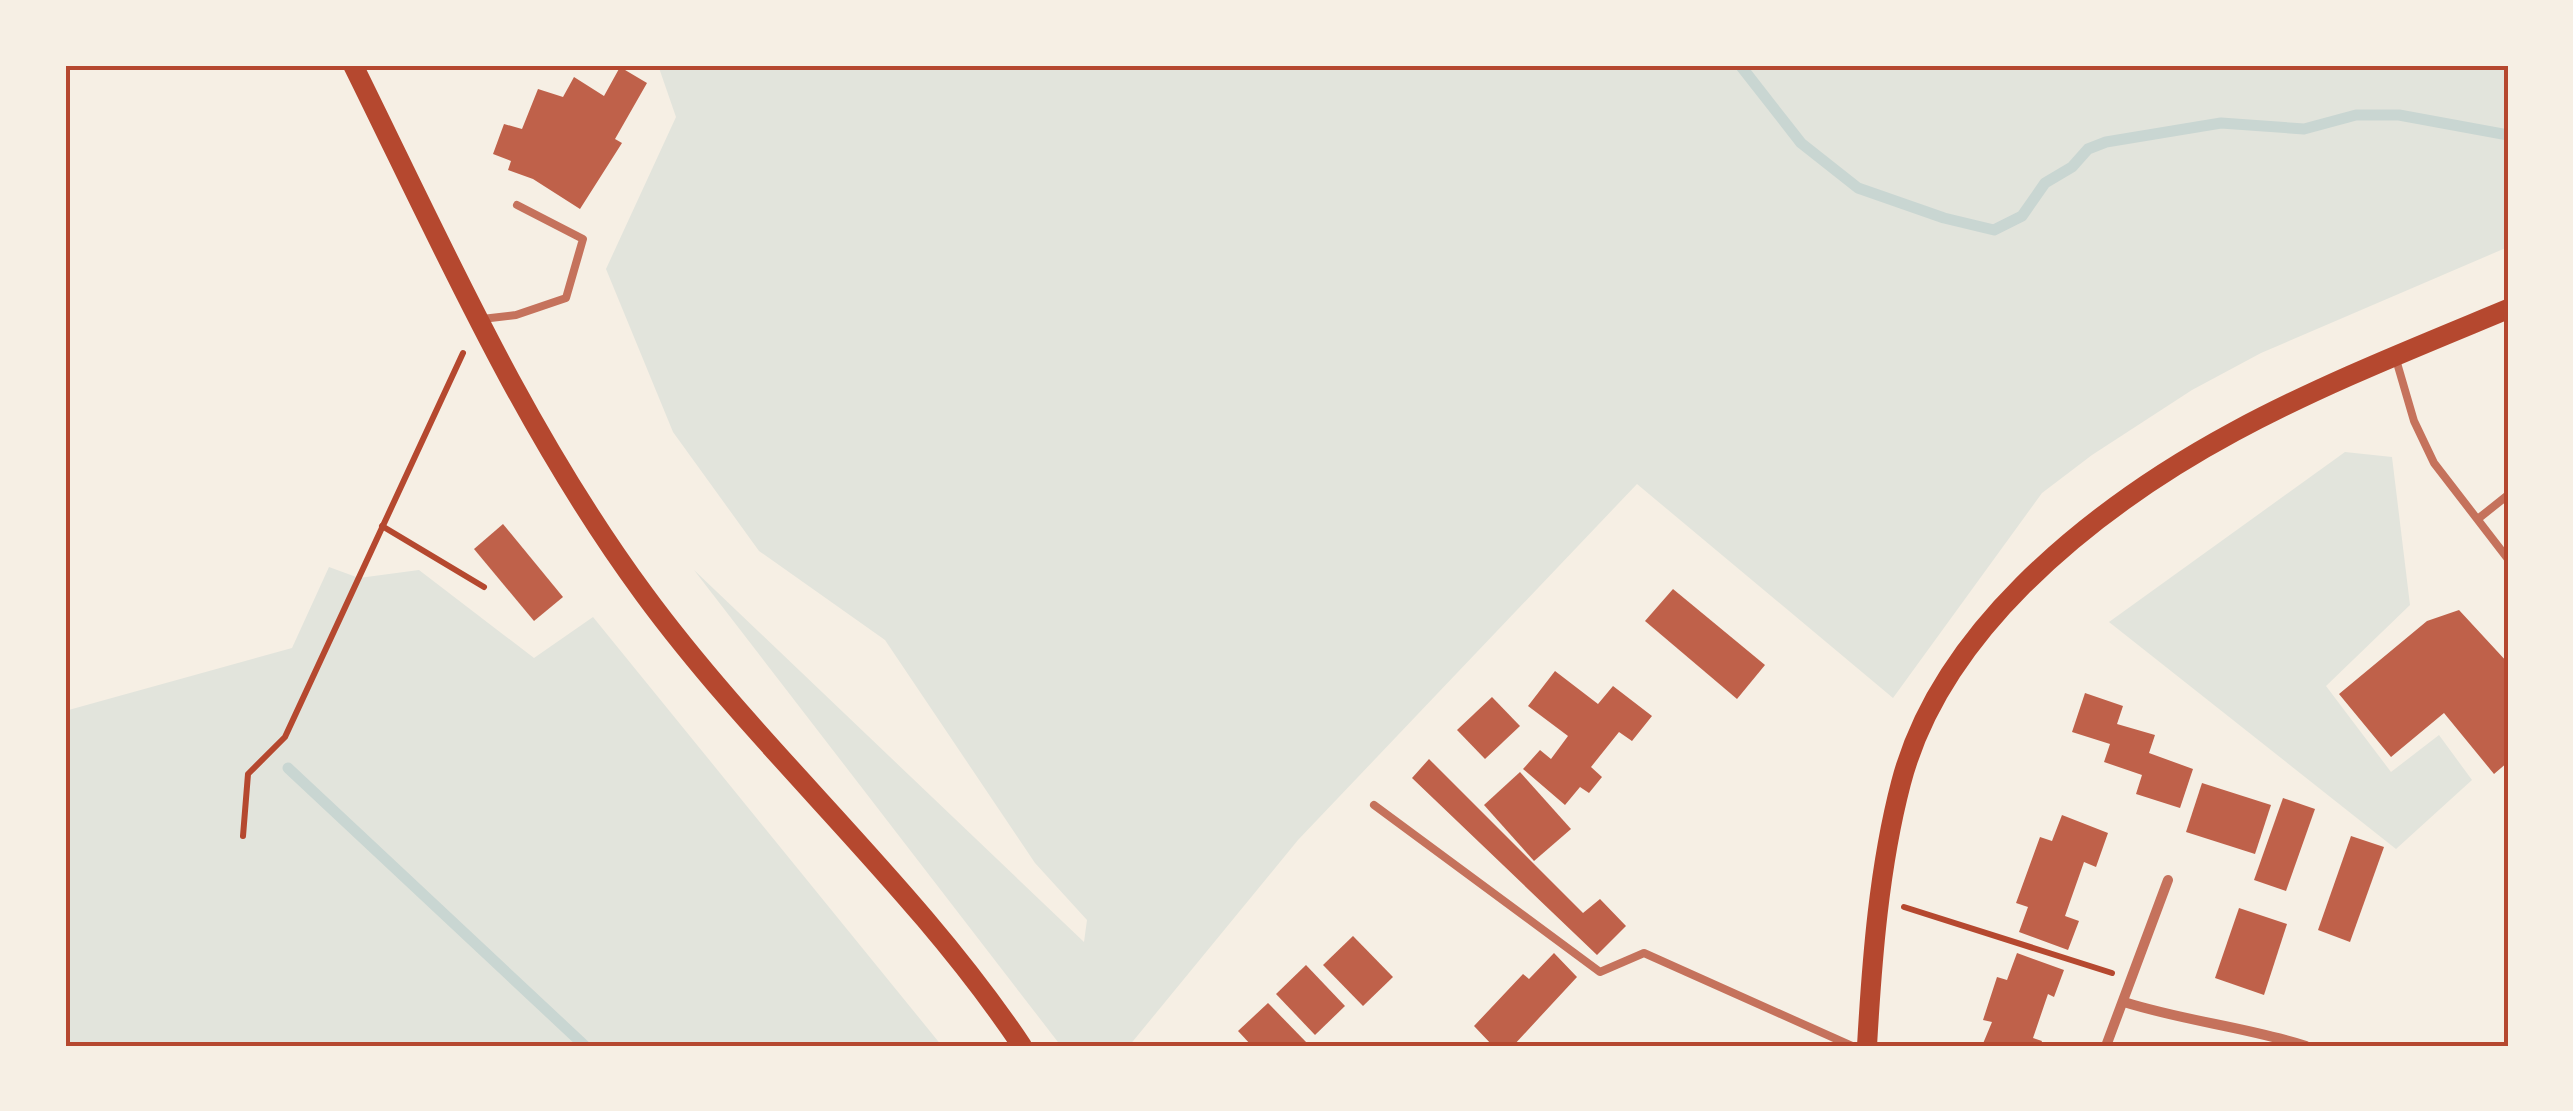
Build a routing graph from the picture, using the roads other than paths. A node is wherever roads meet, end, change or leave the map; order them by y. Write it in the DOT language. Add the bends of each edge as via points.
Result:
graph roads {
  1 [pos="353,65"];
  2 [pos="517,205"];
  3 [pos="2508,309"];
  4 [pos="478,320"];
  5 [pos="2395,356"];
  6 [pos="2508,494"];
  7 [pos="2479,518"];
  8 [pos="2508,559"];
  9 [pos="1374,806"];
  10 [pos="2168,880"];
  11 [pos="2124,1002"];
  12 [pos="1022,1046"];
  13 [pos="1852,1046"];
  14 [pos="1867,1046"];
  15 [pos="2106,1046"];
  16 [pos="2306,1046"];
  1 -- 4 [label="main road"];
  2 -- 4 [label="lane" via="583,239 566,298"];
  3 -- 5 [label="main road"];
  4 -- 12 [label="main road" via="582,505 645,596 944,942"];
  5 -- 7 [label="lane" via="2434,462"];
  5 -- 14 [label="main road" via="2246,422 2180,460 2074,535 1979,629 1939,692 1901,780 1880,898"];
  6 -- 7 [label="lane"];
  7 -- 8 [label="lane"];
  9 -- 13 [label="lane" via="1600,972 1644,953"];
  10 -- 11 [label="street"];
  11 -- 15 [label="street"];
  11 -- 16 [label="street"];
}
